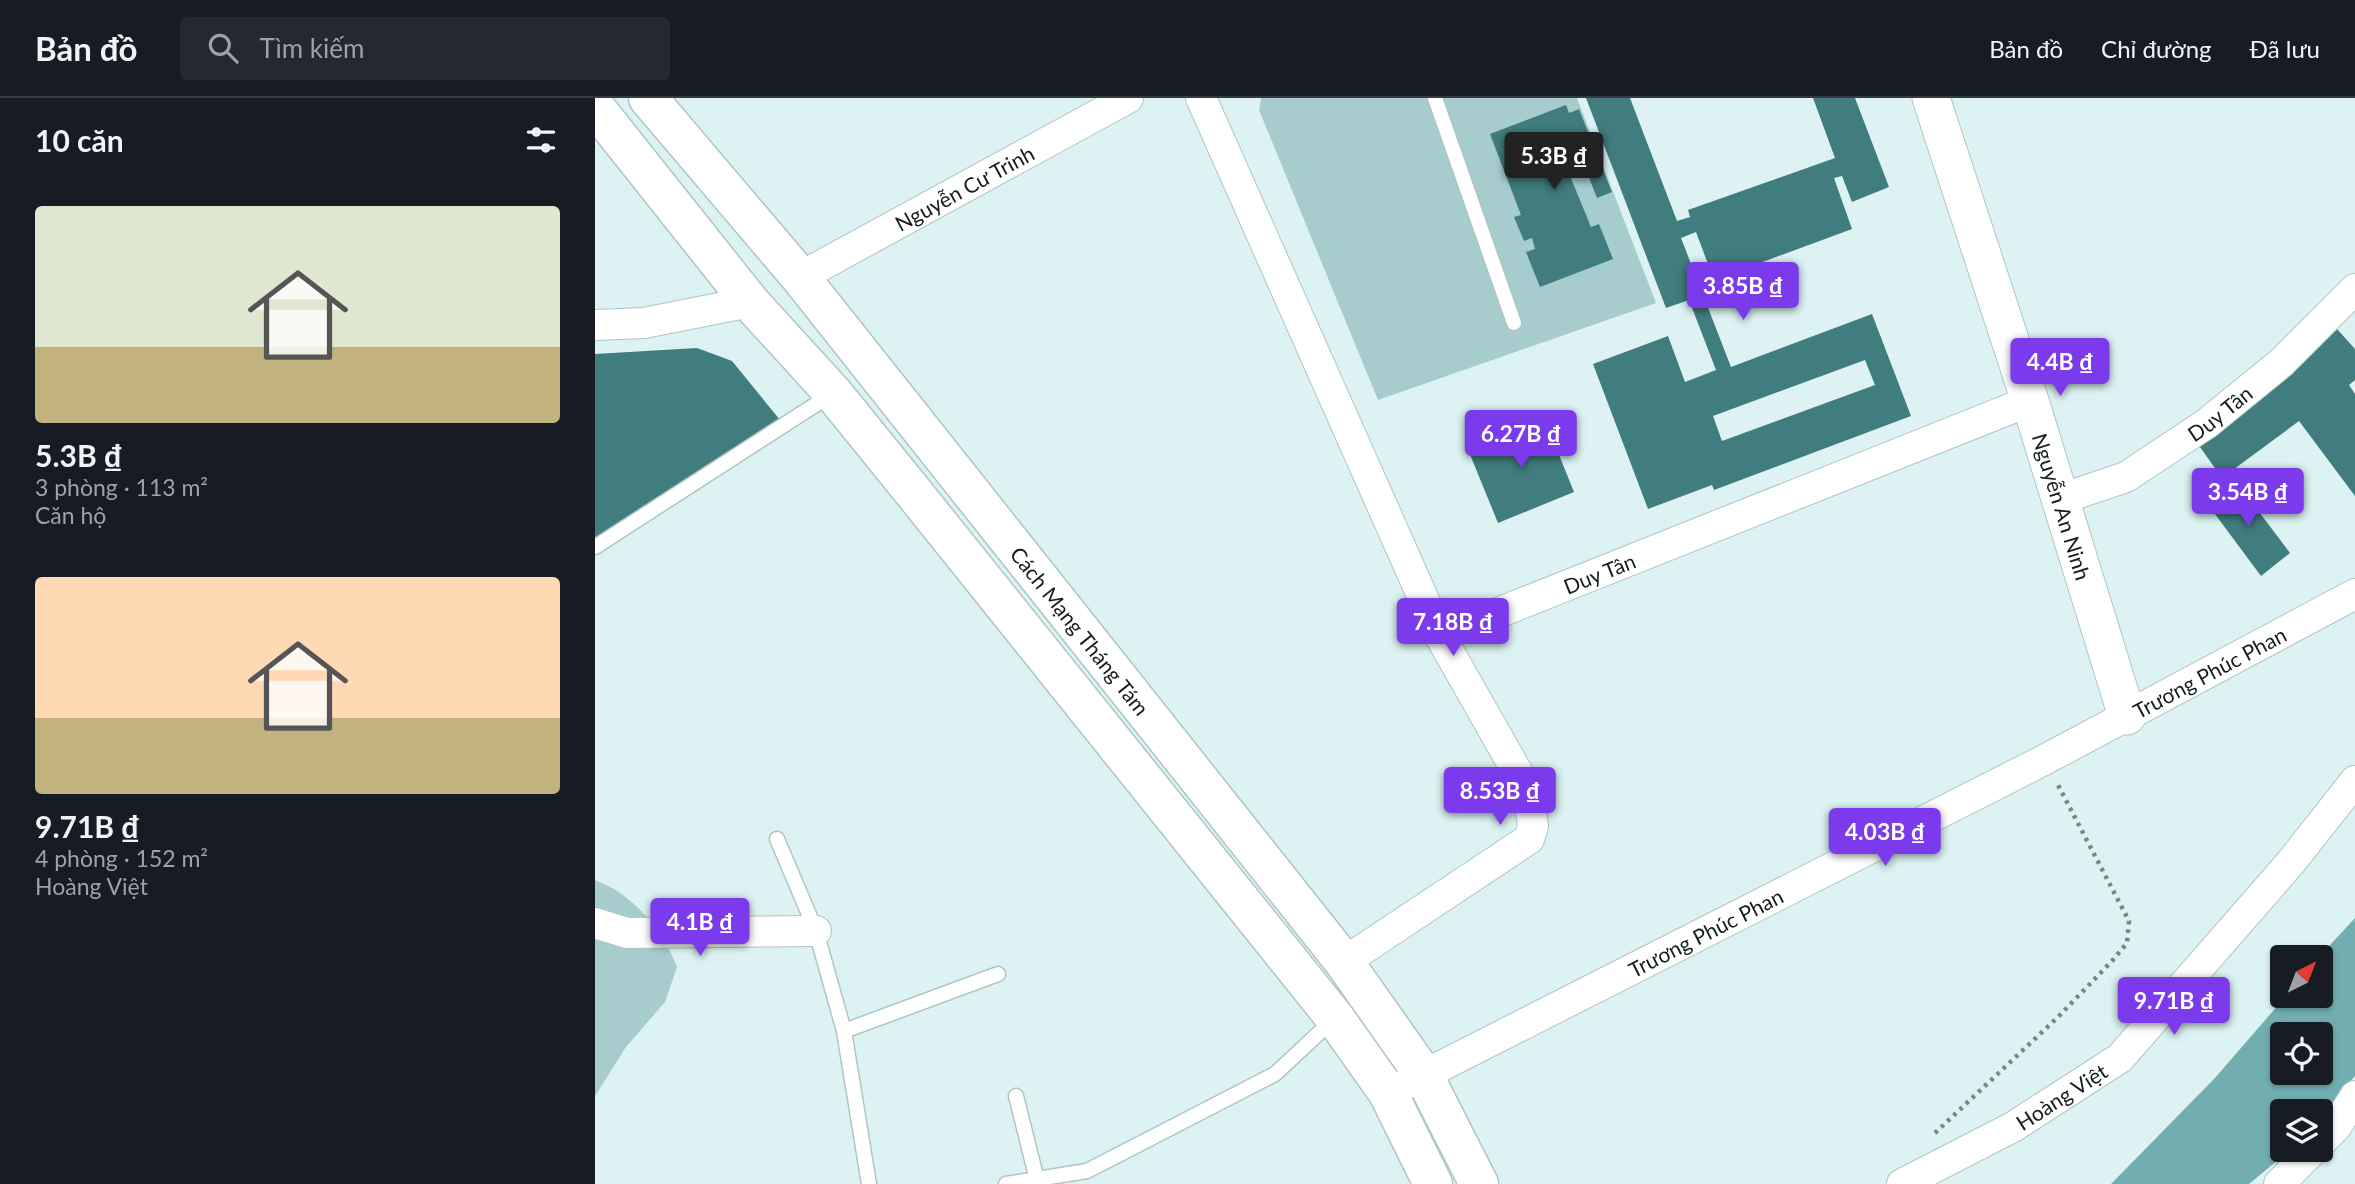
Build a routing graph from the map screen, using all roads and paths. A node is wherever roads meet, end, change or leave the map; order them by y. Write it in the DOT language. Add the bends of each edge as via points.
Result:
graph roads {
  1 [pos="648,98"];
  2 [pos="1128,98"];
  3 [pos="1201,98"];
  4 [pos="1435,98"];
  5 [pos="1931,98"];
  6 [pos="595,107"];
  7 [pos="800,277"];
  8 [pos="2355,289"];
  9 [pos="750,302"];
  10 [pos="1514,323"];
  11 [pos="595,325"];
  12 [pos="833,393"];
  13 [pos="2030,401"];
  14 [pos="2061,499"];
  15 [pos="595,547"];
  16 [pos="2355,594"];
  17 [pos="1440,636"];
  18 [pos="2127,716"];
  19 [pos="2044,760"];
  20 [pos="2355,781"];
  21 [pos="776,839"];
  22 [pos="595,923"];
  23 [pos="816,932"];
  24 [pos="1343,962"];
  25 [pos="997,974"];
  26 [pos="1335,1018"];
  27 [pos="844,1031"];
  28 [pos="1423,1074"];
  29 [pos="1388,1093"];
  30 [pos="1016,1096"];
  31 [pos="2355,1096"];
  32 [pos="2333,1131"];
  33 [pos="1930,1138"];
  34 [pos="2301,1162"];
  35 [pos="1038,1182"];
  36 [pos="869,1184"];
  37 [pos="1006,1184"];
  38 [pos="1433,1184"];
  39 [pos="1479,1184"];
  40 [pos="1902,1184"];
  41 [pos="2279,1184"];
  1 -- 7 [label="main road, Cách Mạng Tháng Tám"];
  2 -- 7 [label="street, Nguyễn Cư Trinh"];
  3 -- 17 [label="street"];
  4 -- 10 [label="lane"];
  5 -- 13 [label="street, Nguyễn An Ninh"];
  6 -- 9 [label="main road, Cách Mạng Tháng Tám"];
  7 -- 9 [label="main road"];
  7 -- 24 [label="main road, Cách Mạng Tháng Tám"];
  8 -- 14 [label="street, Duy Tân" via="2281,363 2206,424 2126,477"];
  9 -- 11 [label="street" via="644,323"];
  9 -- 12 [label="main road, Cách Mạng Tháng Tám"];
  12 -- 15 [label="lane"];
  12 -- 26 [label="main road, Cách Mạng Tháng Tám"];
  13 -- 14 [label="street, Nguyễn An Ninh"];
  13 -- 17 [label="street, Duy Tân"];
  14 -- 18 [label="street, Nguyễn An Ninh"];
  16 -- 18 [label="street, Trương Phúc Phan"];
  17 -- 24 [label="street" via="1528,792 1533,826 1529,839"];
  18 -- 19 [label="street, Trương Phúc Phan"];
  19 -- 28 [label="street, Trương Phúc Phan"];
  19 -- 33 [label="path" via="2129,921 2127,943 2058,1017"];
  20 -- 40 [label="street, Hoàng Việt" via="2293,861 2120,1058 2013,1127"];
  21 -- 23 [label="lane"];
  22 -- 23 [label="street" via="627,933"];
  23 -- 27 [label="lane"];
  24 -- 28 [label="main road, Cách Mạng Tháng Tám"];
  25 -- 27 [label="lane"];
  26 -- 29 [label="main road, Cách Mạng Tháng Tám"];
  26 -- 35 [label="lane" via="1275,1074 1087,1171"];
  27 -- 36 [label="lane"];
  28 -- 29 [label="street, Trương Phúc Phan"];
  28 -- 39 [label="main road, Cách Mạng Tháng Tám"];
  29 -- 38 [label="main road, Cách Mạng Tháng Tám"];
  30 -- 35 [label="lane"];
  31 -- 32 [label="street"];
  34 -- 41 [label="street"];
  35 -- 37 [label="lane"];
}
